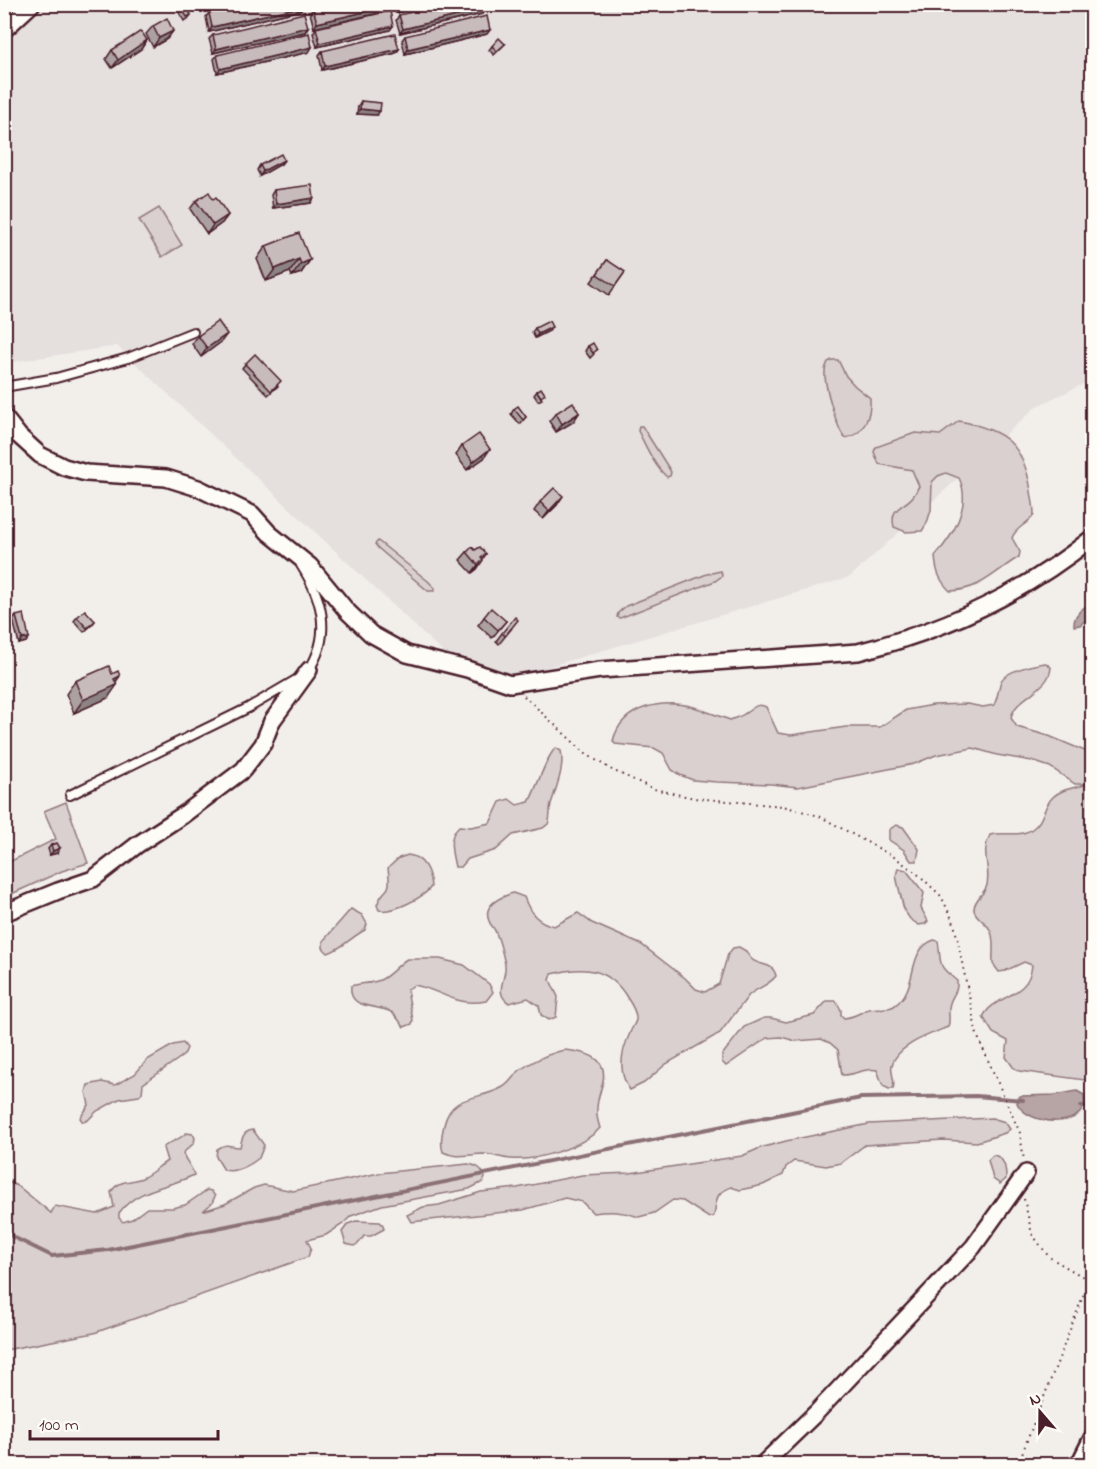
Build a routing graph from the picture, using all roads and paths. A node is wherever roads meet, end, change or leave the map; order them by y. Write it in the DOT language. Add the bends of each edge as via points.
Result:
graph roads {
  1 [pos="32,4"];
  2 [pos="4,30"];
  3 [pos="193,332"];
  4 [pos="4,387"];
  5 [pos="4,417"];
  6 [pos="1092,538"];
  7 [pos="292,552"];
  8 [pos="309,670"];
  9 [pos="510,684"];
  10 [pos="70,795"];
  11 [pos="4,913"];
  12 [pos="1026,1173"];
  13 [pos="1092,1273"];
  14 [pos="1091,1281"];
  15 [pos="1092,1438"];
  16 [pos="763,1464"];
  17 [pos="1018,1464"];
  18 [pos="1079,1464"];
  1 -- 2 [label="street"];
  3 -- 4 [label="lane" via="128,358 56,378"];
  5 -- 7 [label="street" via="40,454 64,466 86,473 166,478 198,488 252,514"];
  6 -- 9 [label="street" via="1042,575 982,608 894,643 858,652 573,673"];
  7 -- 8 [label="lane" via="318,600 323,624 320,649"];
  7 -- 9 [label="street" via="347,611 383,642 407,654"];
  8 -- 10 [label="lane" via="248,708"];
  8 -- 11 [label="street" via="243,770 93,879"];
  9 -- 12 [label="path" via="586,754 612,770 654,789 694,798 783,806 819,816 896,858 920,876 941,896 954,923 977,1035 1020,1133"];
  12 -- 14 [label="path" via="1024,1203 1032,1234 1049,1257"];
  12 -- 16 [label="street" via="973,1247"];
  13 -- 14 [label="path"];
  14 -- 17 [label="path"];
  15 -- 18 [label="street"];
}
